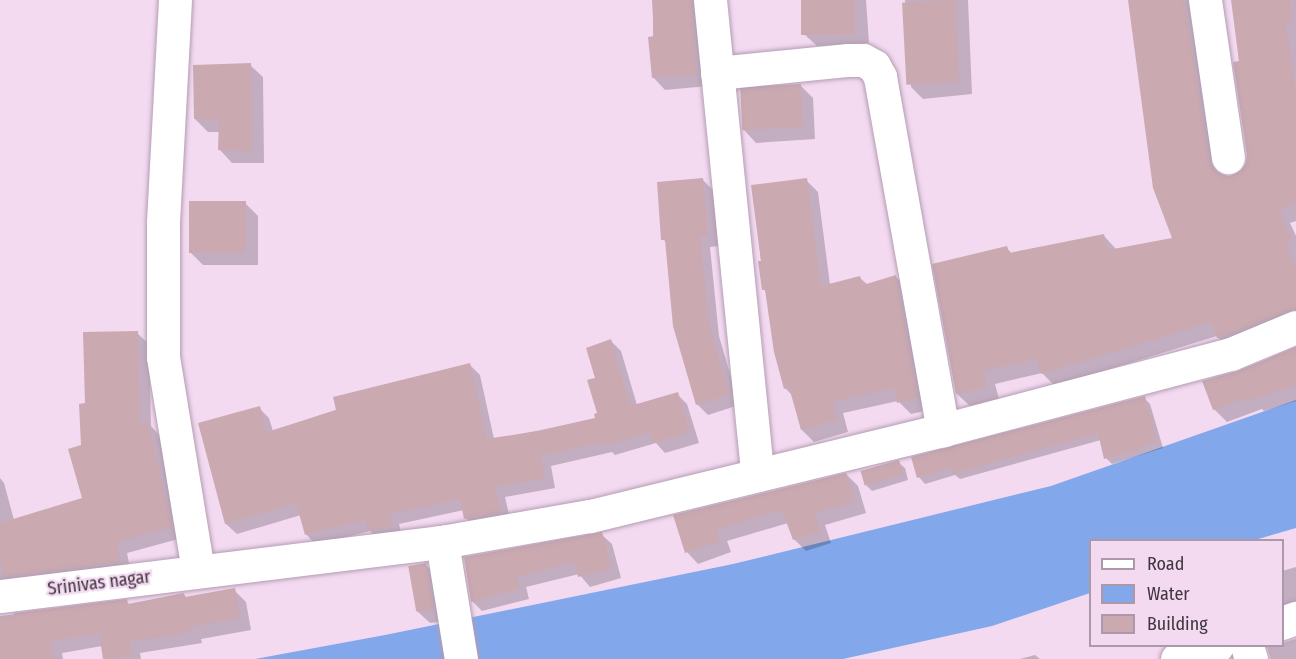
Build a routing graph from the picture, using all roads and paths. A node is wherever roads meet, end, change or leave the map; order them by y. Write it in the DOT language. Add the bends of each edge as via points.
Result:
graph roads {
  1 [pos="175,0"];
  2 [pos="710,0"];
  3 [pos="1205,0"];
  4 [pos="717,73"];
  5 [pos="1228,157"];
  6 [pos="1296,327"];
  7 [pos="943,430"];
  8 [pos="757,475"];
  9 [pos="442,542"];
  10 [pos="198,571"];
  11 [pos="0,596"];
  12 [pos="1211,647"];
  13 [pos="461,659"];
  14 [pos="1177,659"];
  1 -- 10 [label="street" via="163,223 163,357"];
  2 -- 4 [label="street"];
  3 -- 5 [label="street"];
  4 -- 7 [label="street" via="849,60 863,60 874,66 880,77"];
  4 -- 8 [label="street"];
  6 -- 7 [label="street, Srinivas nagar" via="1231,354"];
  7 -- 8 [label="street, Srinivas nagar"];
  8 -- 9 [label="street, Srinivas nagar" via="590,516"];
  9 -- 10 [label="street, Srinivas nagar"];
  9 -- 13 [label="street"];
  10 -- 11 [label="street, Srinivas nagar"];
  12 -- 14 [label="street"];
}
